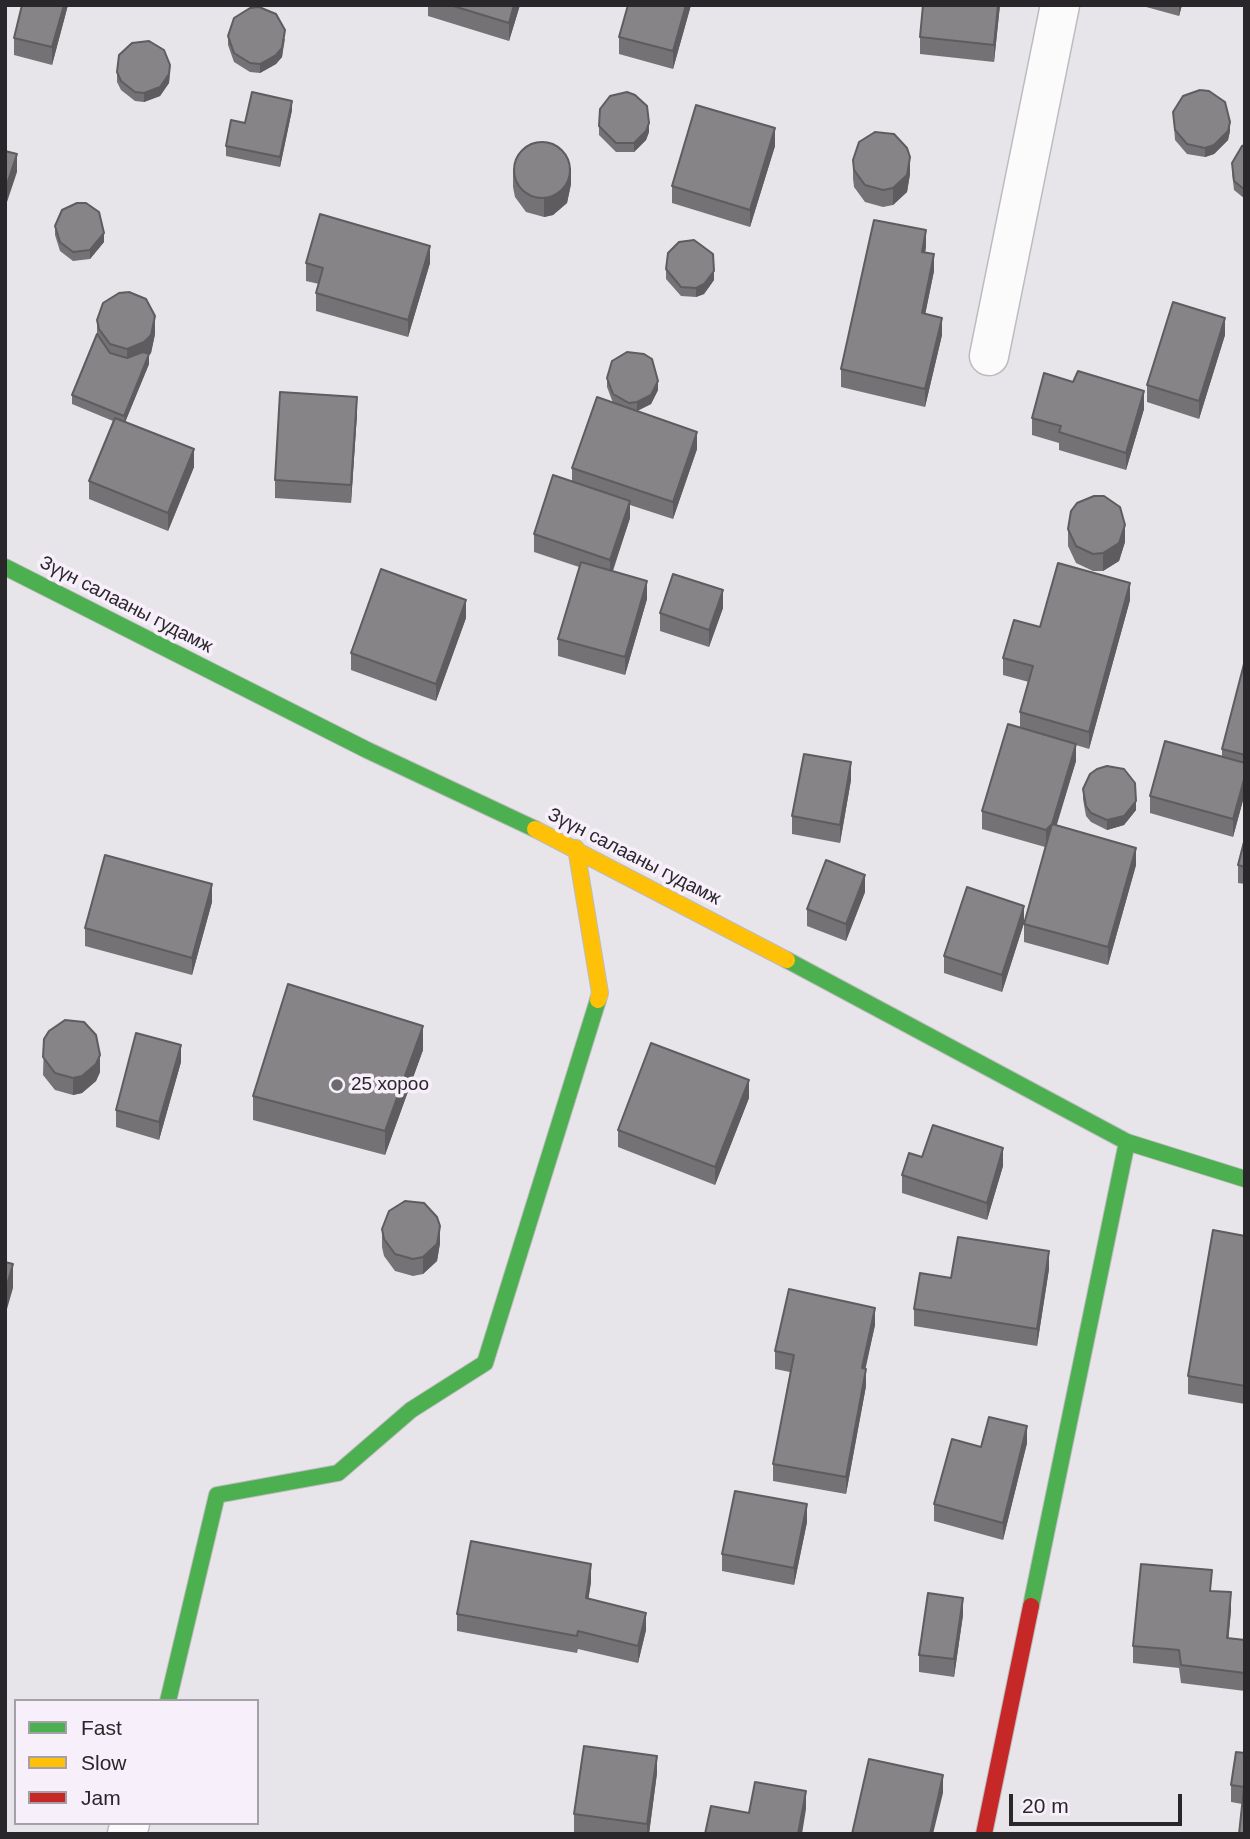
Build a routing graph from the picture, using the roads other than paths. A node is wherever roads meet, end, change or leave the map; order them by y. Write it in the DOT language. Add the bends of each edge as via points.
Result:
graph roads {
  1 [pos="1060,5"];
  2 [pos="989,356"];
  3 [pos="5,567"];
  4 [pos="576,848"];
  5 [pos="1127,1142"];
  6 [pos="1245,1179"];
  7 [pos="168,1699"];
  8 [pos="984,1834"];
  1 -- 2 [label="street"];
  3 -- 4 [label="street, Зүүн салааны гудамж" via="367,750"];
  4 -- 5 [label="street, Зүүн салааны гудамж"];
  4 -- 7 [label="street" via="600,993 485,1363 411,1410 338,1473 217,1495"];
  5 -- 6 [label="street, Зүүн салааны гудамж"];
  5 -- 8 [label="street"];
}
